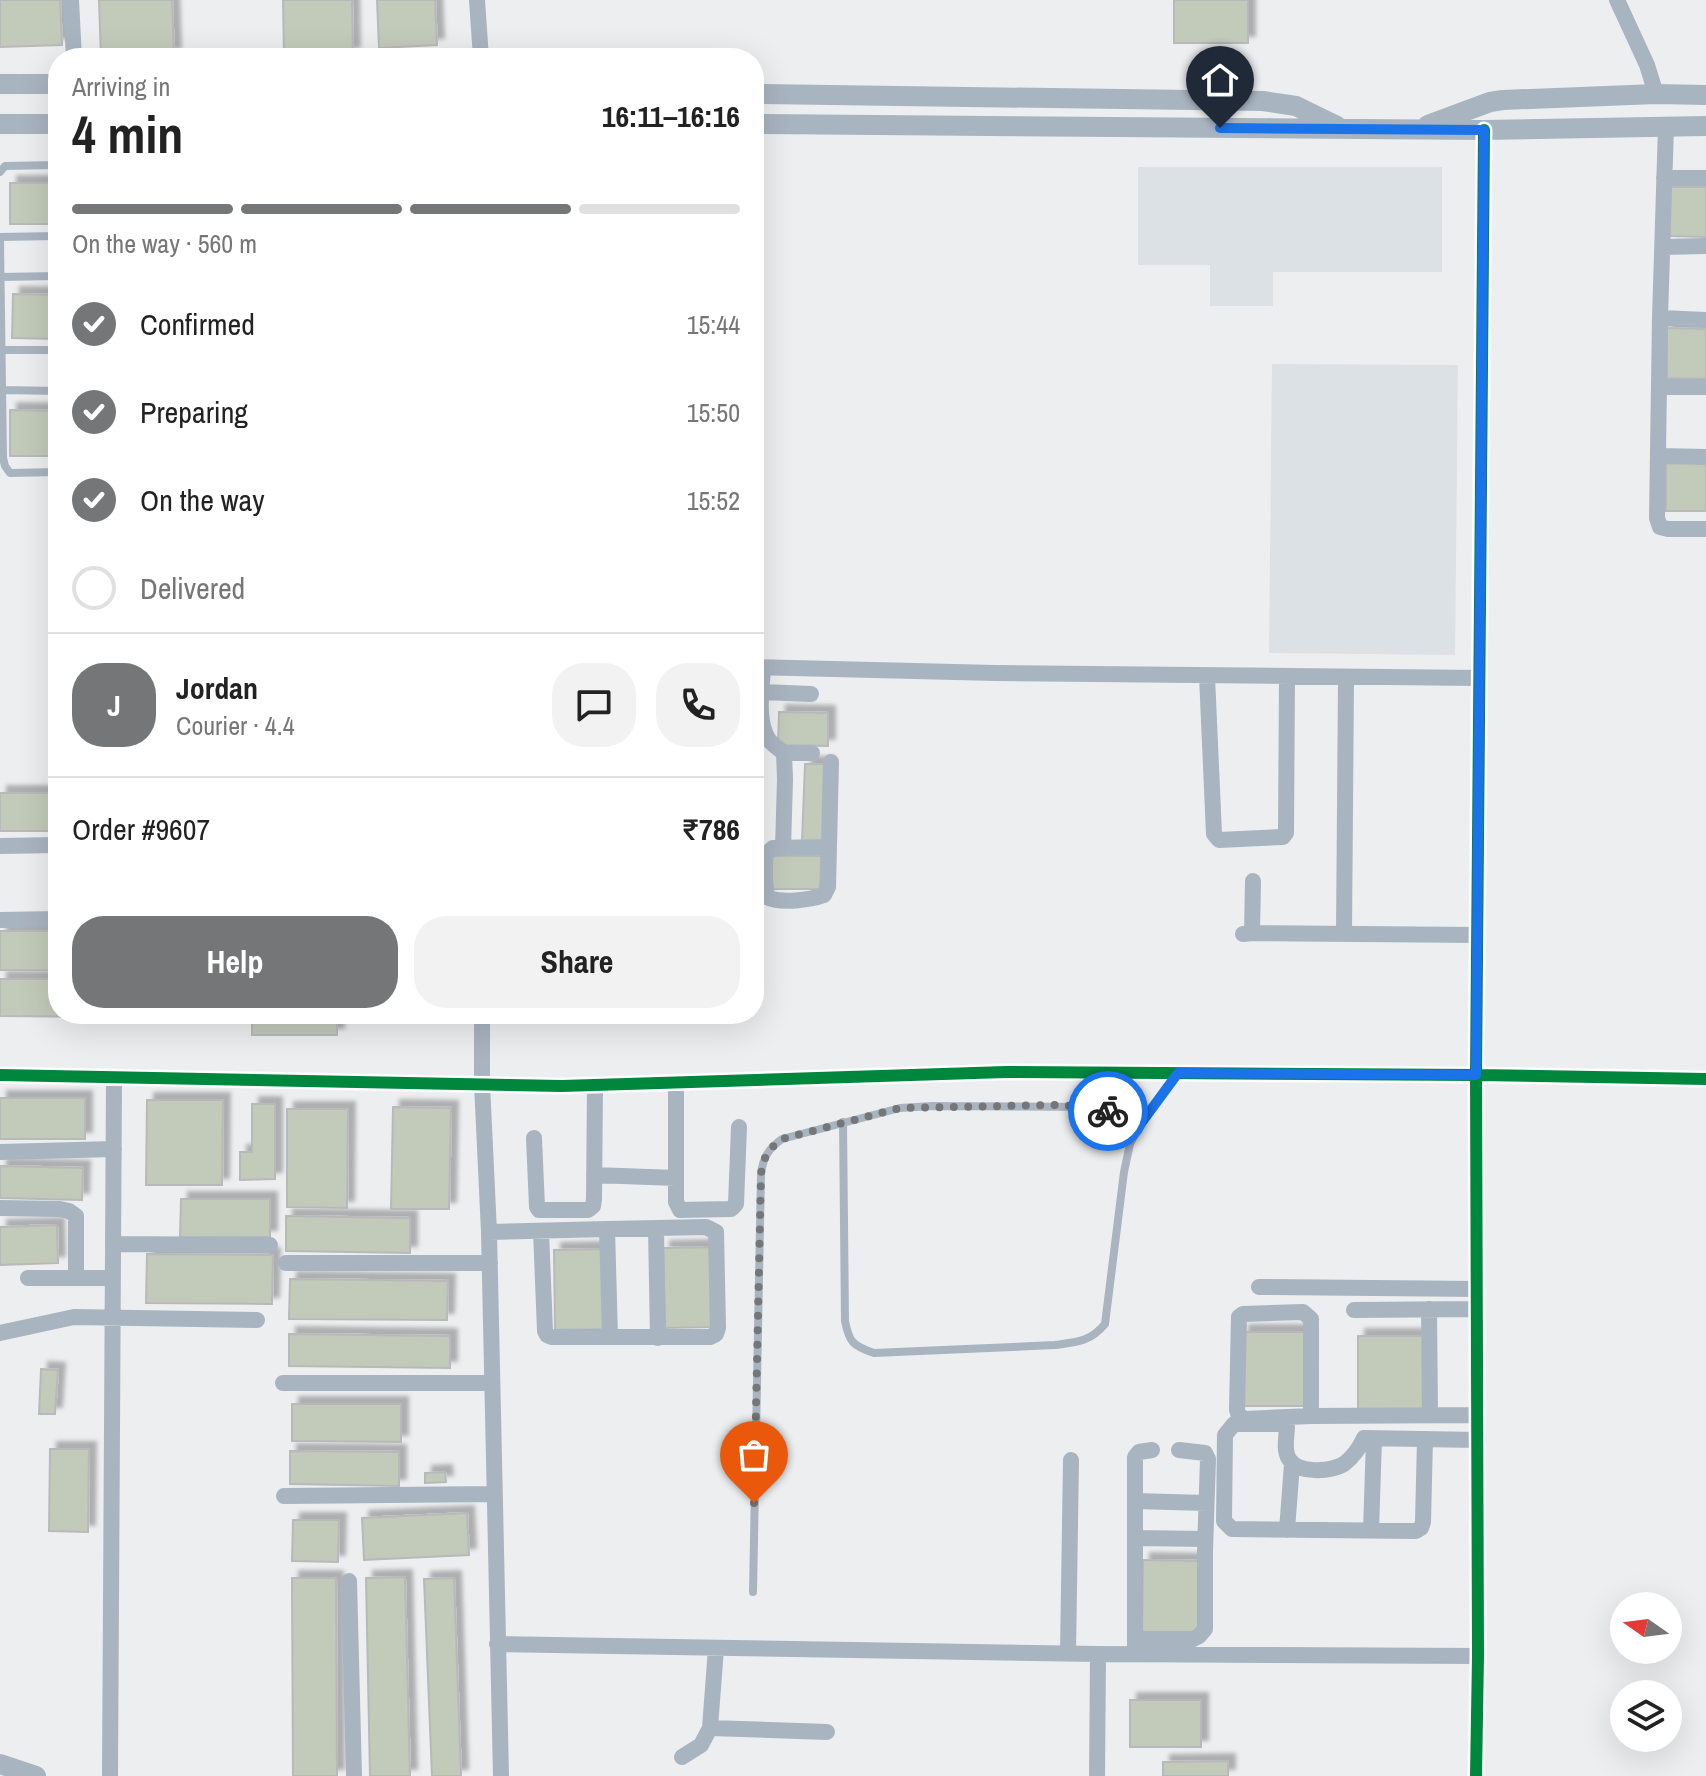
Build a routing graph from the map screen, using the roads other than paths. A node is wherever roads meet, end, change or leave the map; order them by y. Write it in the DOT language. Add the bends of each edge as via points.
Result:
graph roads {
  1 [pos="71,0"];
  2 [pos="477,0"];
  3 [pos="1617,0"];
  4 [pos="73,48"];
  5 [pos="480,48"];
  6 [pos="0,84"];
  7 [pos="48,84"];
  8 [pos="764,94"];
  9 [pos="1656,94"];
  10 [pos="1706,95"];
  11 [pos="0,124"];
  12 [pos="48,124"];
  13 [pos="764,124"];
  14 [pos="1666,126"];
  15 [pos="1706,126"];
  16 [pos="1345,129"];
  17 [pos="1417,130"];
  18 [pos="1484,130"];
  19 [pos="48,165"];
  20 [pos="0,172"];
  21 [pos="1664,178"];
  22 [pos="1706,178"];
  23 [pos="48,237"];
  24 [pos="0,240"];
  25 [pos="1706,246"];
  26 [pos="1663,247"];
  27 [pos="48,276"];
  28 [pos="0,277"];
  29 [pos="1660,318"];
  30 [pos="1706,320"];
  31 [pos="1,350"];
  32 [pos="48,350"];
  33 [pos="1660,387"];
  34 [pos="1706,387"];
  35 [pos="2,390"];
  36 [pos="48,391"];
  37 [pos="1658,456"];
  38 [pos="1706,457"];
  39 [pos="48,472"];
  40 [pos="1706,529"];
  41 [pos="764,668"];
  42 [pos="1207,676"];
  43 [pos="1287,677"];
  44 [pos="1346,678"];
  45 [pos="1479,678"];
  46 [pos="764,692"];
  47 [pos="811,694"];
  48 [pos="764,726"];
  49 [pos="784,753"];
  50 [pos="812,753"];
  51 [pos="831,762"];
  52 [pos="48,845"];
  53 [pos="0,846"];
  54 [pos="828,847"];
  55 [pos="783,848"];
  56 [pos="1253,881"];
  57 [pos="48,919"];
  58 [pos="0,920"];
  59 [pos="1344,933"];
  60 [pos="1477,935"];
  61 [pos="482,1024"];
  62 [pos="1178,1073"];
  63 [pos="0,1075"];
  64 [pos="1476,1075"];
  65 [pos="114,1078"];
  66 [pos="1706,1079"];
  67 [pos="676,1082"];
  68 [pos="482,1084"];
  69 [pos="595,1085"];
  70 [pos="843,1122"];
  71 [pos="1139,1126"];
  72 [pos="739,1127"];
  73 [pos="534,1138"];
  74 [pos="114,1149"];
  75 [pos="0,1152"];
  76 [pos="594,1175"];
  77 [pos="676,1178"];
  78 [pos="0,1208"];
  79 [pos="656,1228"];
  80 [pos="607,1229"];
  81 [pos="541,1231"];
  82 [pos="489,1232"];
  83 [pos="113,1244"];
  84 [pos="270,1245"];
  85 [pos="286,1263"];
  86 [pos="490,1263"];
  87 [pos="28,1278"];
  88 [pos="76,1278"];
  89 [pos="113,1278"];
  90 [pos="1259,1287"];
  91 [pos="1477,1289"];
  92 [pos="1429,1309"];
  93 [pos="1477,1309"];
  94 [pos="1354,1310"];
  95 [pos="113,1318"];
  96 [pos="257,1320"];
  97 [pos="0,1333"];
  98 [pos="610,1337"];
  99 [pos="658,1338"];
  100 [pos="283,1383"];
  101 [pos="492,1383"];
  102 [pos="1430,1415"];
  103 [pos="1477,1415"];
  104 [pos="1311,1416"];
  105 [pos="1374,1439"];
  106 [pos="1425,1439"];
  107 [pos="1478,1440"];
  108 [pos="1152,1450"];
  109 [pos="1179,1450"];
  110 [pos="1071,1460"];
  111 [pos="1292,1464"];
  112 [pos="494,1494"];
  113 [pos="284,1496"];
  114 [pos="1135,1501"];
  115 [pos="1206,1503"];
  116 [pos="1287,1530"];
  117 [pos="1371,1531"];
  118 [pos="1135,1538"];
  119 [pos="1205,1539"];
  120 [pos="349,1581"];
  121 [pos="753,1592"];
  122 [pos="497,1644"];
  123 [pos="1135,1647"];
  124 [pos="716,1648"];
  125 [pos="1068,1654"];
  126 [pos="1098,1654"];
  127 [pos="1478,1656"];
  128 [pos="710,1728"];
  129 [pos="827,1732"];
  130 [pos="682,1757"];
  131 [pos="0,1764"];
  132 [pos="36,1776"];
  133 [pos="110,1776"];
  134 [pos="354,1776"];
  135 [pos="501,1776"];
  136 [pos="1097,1776"];
  137 [pos="1476,1776"];
  1 -- 4 [label="street"];
  2 -- 5 [label="street"];
  3 -- 9 [label="street"];
  6 -- 7 [label="street"];
  8 -- 16 [label="street" via="1263,101 1296,106"];
  9 -- 10 [label="street"];
  9 -- 17 [label="street" via="1490,102"];
  11 -- 12 [label="street"];
  13 -- 16 [label="street"];
  14 -- 15 [label="street"];
  14 -- 18 [label="street"];
  14 -- 21 [label="street"];
  16 -- 17 [label="street"];
  17 -- 18 [label="street"];
  18 -- 45 [label="street"];
  19 -- 20 [label="lane" via="5,166"];
  21 -- 22 [label="street"];
  21 -- 26 [label="street"];
  23 -- 24 [label="lane"];
  24 -- 28 [label="lane"];
  25 -- 26 [label="street"];
  26 -- 29 [label="street"];
  27 -- 28 [label="lane"];
  28 -- 31 [label="lane"];
  29 -- 30 [label="street"];
  29 -- 33 [label="street"];
  31 -- 32 [label="lane"];
  31 -- 35 [label="lane"];
  33 -- 34 [label="street"];
  33 -- 37 [label="street"];
  35 -- 36 [label="lane"];
  35 -- 39 [label="lane" via="5,466 10,473"];
  37 -- 38 [label="street"];
  37 -- 40 [label="street" via="1660,527"];
  41 -- 42 [label="street"];
  42 -- 43 [label="street"];
  42 -- 43 [label="street" via="1214,834 1219,840 1286,833"];
  43 -- 44 [label="street"];
  44 -- 45 [label="street"];
  44 -- 59 [label="street"];
  45 -- 60 [label="street"];
  46 -- 47 [label="street"];
  48 -- 49 [label="street" via="770,742"];
  49 -- 50 [label="street"];
  49 -- 55 [label="street"];
  51 -- 54 [label="street"];
  52 -- 53 [label="street"];
  54 -- 55 [label="street"];
  54 -- 55 [label="street" via="824,895 773,900 767,897 765,855"];
  56 -- 59 [label="street" via="1247,933"];
  57 -- 58 [label="street"];
  59 -- 60 [label="street"];
  60 -- 64 [label="street"];
  61 -- 68 [label="street"];
  62 -- 64 [label="street"];
  62 -- 67 [label="street" via="1006,1072"];
  62 -- 71 [label="lane"];
  63 -- 65 [label="street"];
  64 -- 66 [label="street"];
  64 -- 91 [label="street"];
  65 -- 68 [label="street"];
  65 -- 74 [label="street"];
  67 -- 69 [label="street"];
  67 -- 77 [label="street"];
  68 -- 69 [label="street"];
  68 -- 82 [label="street"];
  69 -- 76 [label="street"];
  70 -- 71 [label="lane" via="900,1108 1057,1105 1115,1112"];
  70 -- 71 [label="lane" via="845,1321 848,1337 858,1348 874,1353 1055,1345 1096,1335 1105,1324 1124,1172"];
  70 -- 121 [label="lane" via="782,1139 763,1159"];
  72 -- 77 [label="street" via="734,1208 680,1210"];
  73 -- 76 [label="street" via="539,1210 588,1210 593,1206"];
  74 -- 75 [label="street"];
  74 -- 83 [label="street"];
  76 -- 77 [label="street"];
  78 -- 88 [label="street" via="60,1209 76,1216"];
  79 -- 80 [label="street"];
  79 -- 99 [label="street"];
  79 -- 99 [label="street" via="706,1227 716,1232 718,1328 710,1337"];
  80 -- 81 [label="street"];
  80 -- 98 [label="street"];
  81 -- 82 [label="street"];
  81 -- 98 [label="street" via="547,1335"];
  82 -- 86 [label="street"];
  83 -- 84 [label="street"];
  83 -- 89 [label="street"];
  85 -- 86 [label="street"];
  86 -- 101 [label="street"];
  87 -- 88 [label="street"];
  88 -- 89 [label="street"];
  89 -- 95 [label="street"];
  90 -- 91 [label="street"];
  91 -- 93 [label="street"];
  92 -- 93 [label="street"];
  92 -- 94 [label="street"];
  92 -- 102 [label="street"];
  93 -- 103 [label="street"];
  95 -- 96 [label="street"];
  95 -- 97 [label="street" via="74,1317"];
  95 -- 133 [label="street"];
  98 -- 99 [label="street"];
  100 -- 101 [label="street"];
  101 -- 112 [label="street"];
  102 -- 103 [label="street"];
  102 -- 104 [label="street"];
  103 -- 107 [label="street"];
  104 -- 104 [label="street" via="1239,1416 1243,1314 1303,1312 1311,1319"];
  105 -- 106 [label="street"];
  105 -- 111 [label="street" via="1364,1438 1338,1467"];
  105 -- 117 [label="street"];
  106 -- 107 [label="street"];
  106 -- 117 [label="street" via="1421,1528"];
  107 -- 127 [label="street"];
  108 -- 114 [label="street" via="1135,1457"];
  109 -- 115 [label="street" via="1205,1453"];
  110 -- 125 [label="street"];
  111 -- 116 [label="street"];
  111 -- 116 [label="street" via="1286,1454 1287,1426 1234,1424 1225,1435 1224,1521 1232,1529"];
  112 -- 113 [label="street"];
  112 -- 122 [label="street"];
  114 -- 115 [label="street"];
  114 -- 118 [label="street"];
  115 -- 119 [label="street"];
  116 -- 117 [label="street"];
  118 -- 119 [label="street"];
  118 -- 123 [label="street"];
  119 -- 123 [label="street" via="1205,1629 1193,1639"];
  120 -- 134 [label="street"];
  122 -- 124 [label="street"];
  122 -- 135 [label="street"];
  123 -- 126 [label="street"];
  123 -- 127 [label="street"];
  124 -- 125 [label="street"];
  124 -- 128 [label="street"];
  125 -- 126 [label="street"];
  126 -- 136 [label="street"];
  127 -- 137 [label="street"];
  128 -- 129 [label="street"];
  128 -- 130 [label="street" via="701,1745"];
  131 -- 132 [label="street"];
}
